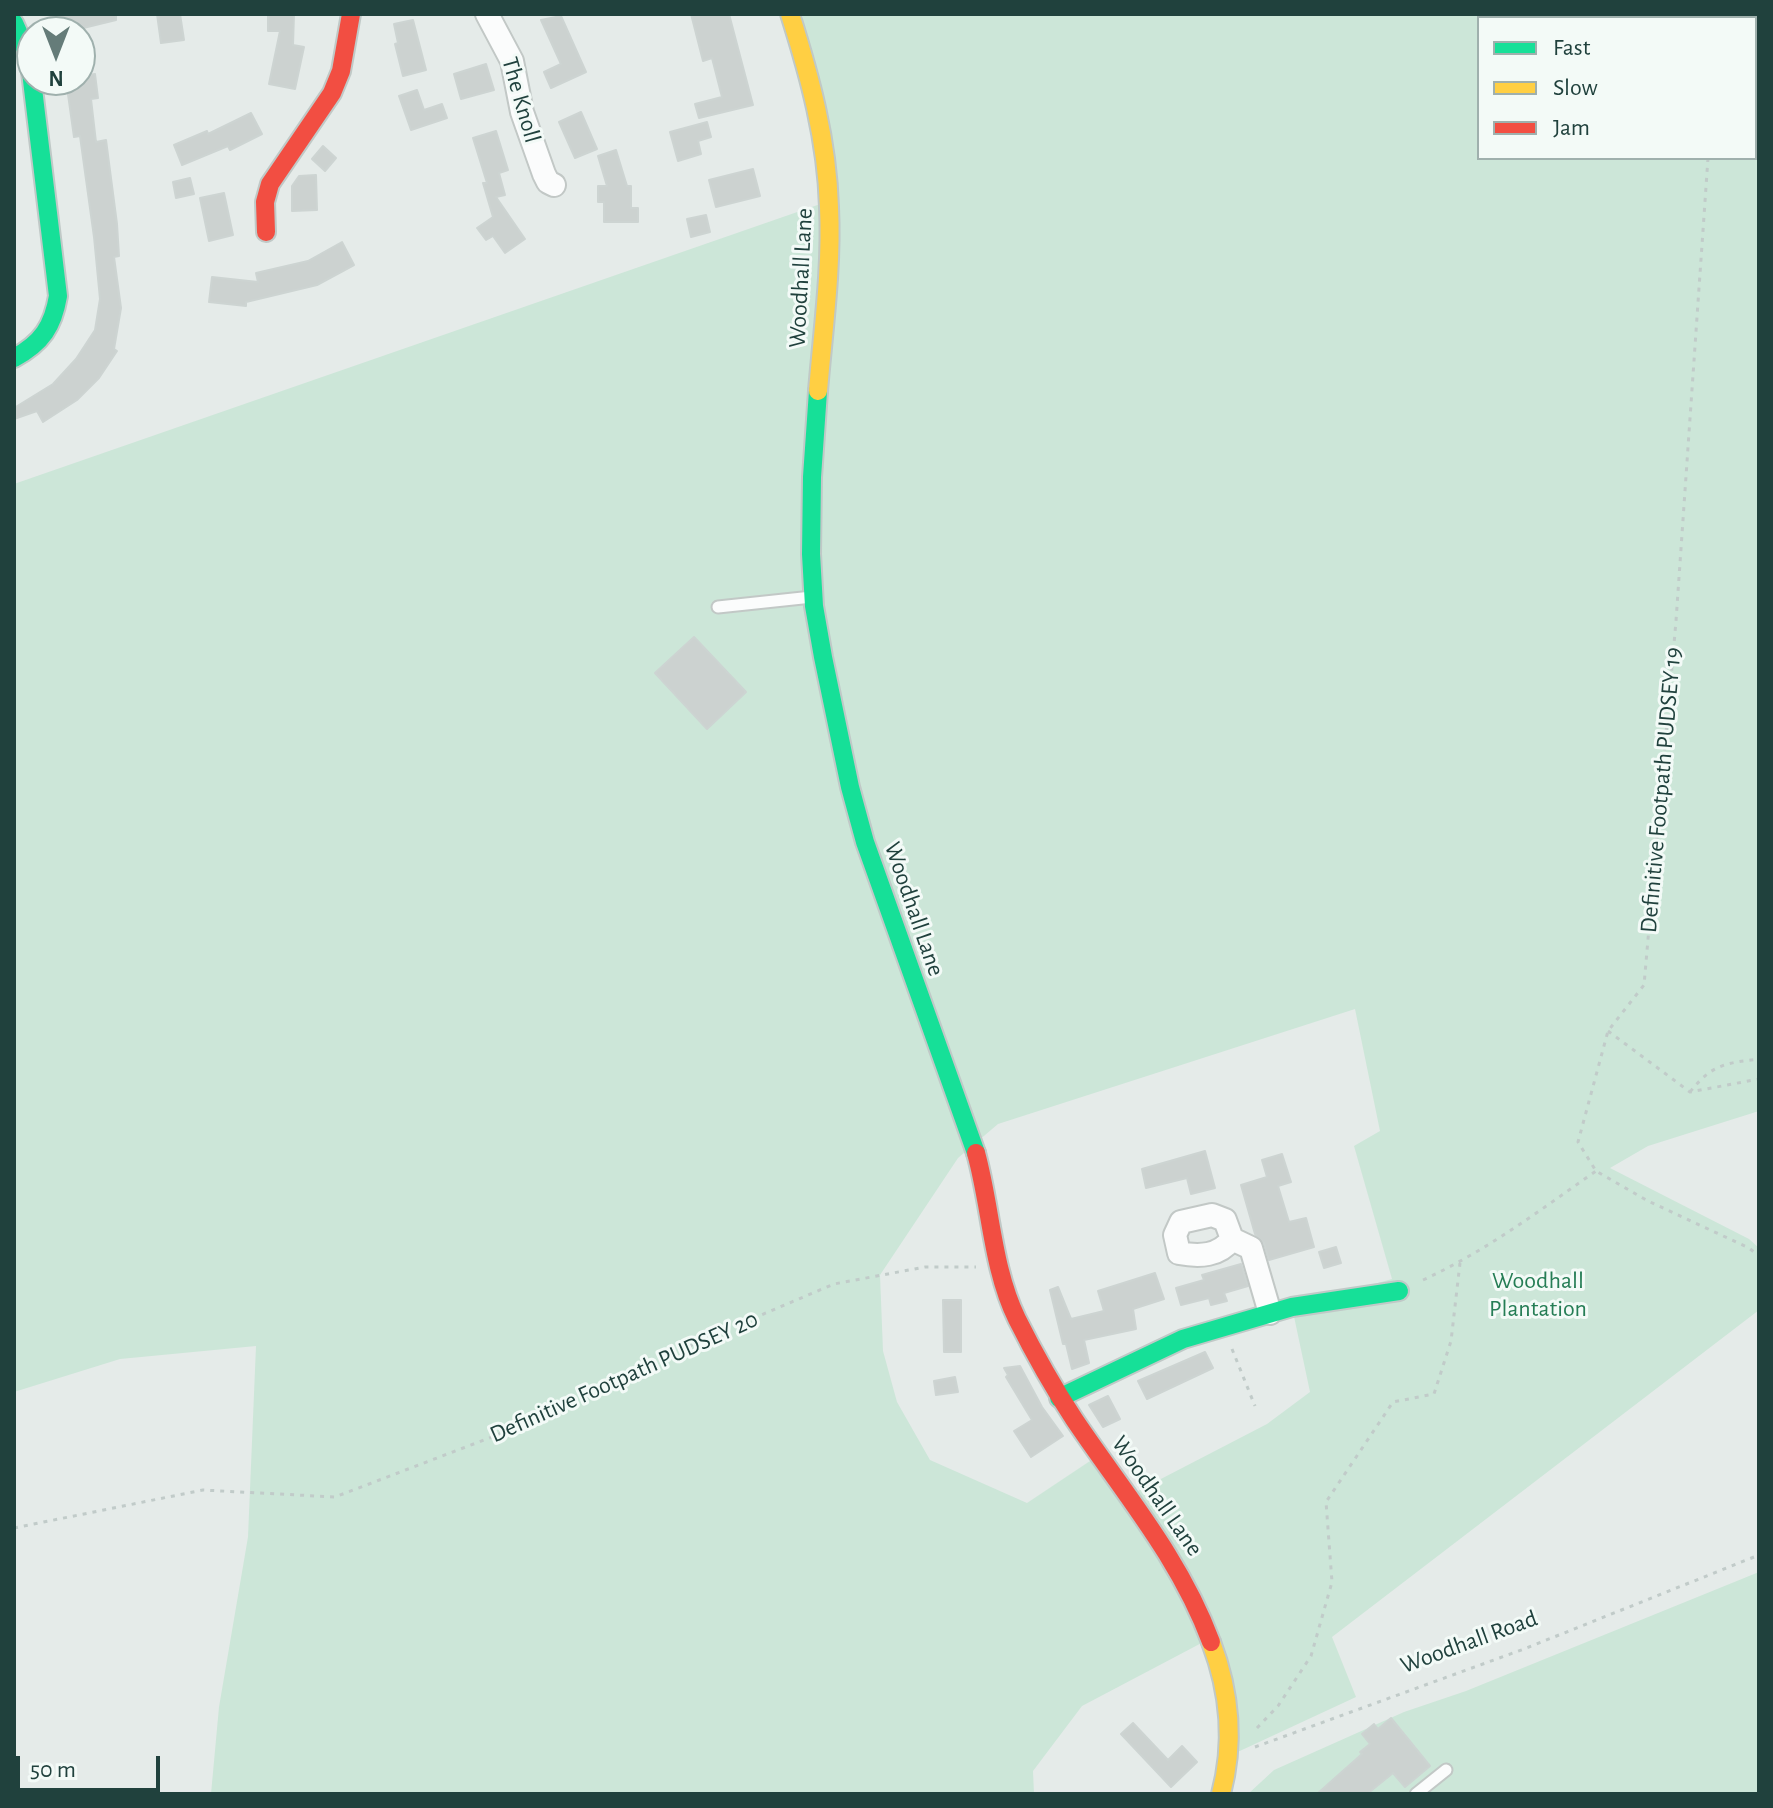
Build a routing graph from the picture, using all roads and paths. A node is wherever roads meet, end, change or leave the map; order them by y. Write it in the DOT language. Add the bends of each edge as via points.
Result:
graph roads {
  1 [pos="351,14"];
  2 [pos="487,14"];
  3 [pos="790,14"];
  4 [pos="14,23"];
  5 [pos="1708,160"];
  6 [pos="554,185"];
  7 [pos="266,232"];
  8 [pos="14,358"];
  9 [pos="813,597"];
  10 [pos="718,607"];
  11 [pos="1608,1031"];
  12 [pos="1759,1059"];
  13 [pos="1759,1079"];
  14 [pos="1690,1092"];
  15 [pos="1596,1171"];
  16 [pos="1232,1239"];
  17 [pos="1759,1256"];
  18 [pos="1460,1263"];
  19 [pos="1002,1266"];
  20 [pos="1399,1291"];
  21 [pos="1270,1313"];
  22 [pos="1224,1327"];
  23 [pos="1059,1398"];
  24 [pos="1255,1406"];
  25 [pos="14,1528"];
  26 [pos="1759,1555"];
  27 [pos="1252,1733"];
  28 [pos="1229,1756"];
  29 [pos="1446,1770"];
  30 [pos="1221,1794"];
  31 [pos="1416,1794"];
  1 -- 7 [label="street" via="332,93 270,184"];
  2 -- 6 [label="street, The Knoll" via="512,61 526,124 544,174"];
  3 -- 9 [label="street, Woodhall Lane" via="822,134 829,201 812,488"];
  4 -- 8 [label="street" via="31,72 58,296 47,334"];
  5 -- 11 [label="path, Definitive Footpath PUDSEY 19" via="1644,985"];
  9 -- 10 [label="lane"];
  9 -- 19 [label="street, Woodhall Lane" via="864,839 974,1145"];
  11 -- 14 [label="path"];
  11 -- 15 [label="path, Definitive Footpath PUDSEY 19" via="1578,1142"];
  12 -- 14 [label="path" via="1721,1064"];
  13 -- 14 [label="path"];
  15 -- 17 [label="path"];
  15 -- 18 [label="path"];
  16 -- 21 [label="street" via="1251,1248"];
  18 -- 20 [label="path"];
  18 -- 27 [label="path" via="1451,1341 1434,1394 1393,1402 1326,1502 1332,1582 1311,1656 1278,1706"];
  19 -- 23 [label="street, Woodhall Lane" via="1010,1302"];
  19 -- 25 [label="path, Definitive Footpath PUDSEY 20" via="925,1267 834,1284 700,1341 565,1409 335,1497 203,1490"];
  20 -- 21 [label="street"];
  21 -- 22 [label="street"];
  22 -- 23 [label="street" via="1183,1339"];
  22 -- 24 [label="path"];
  23 -- 28 [label="street, Woodhall Lane" via="1180,1570 1211,1638 1227,1692"];
  26 -- 28 [label="path, Woodhall Road" via="1524,1649"];
  28 -- 30 [label="street"];
  29 -- 31 [label="lane"];
}
